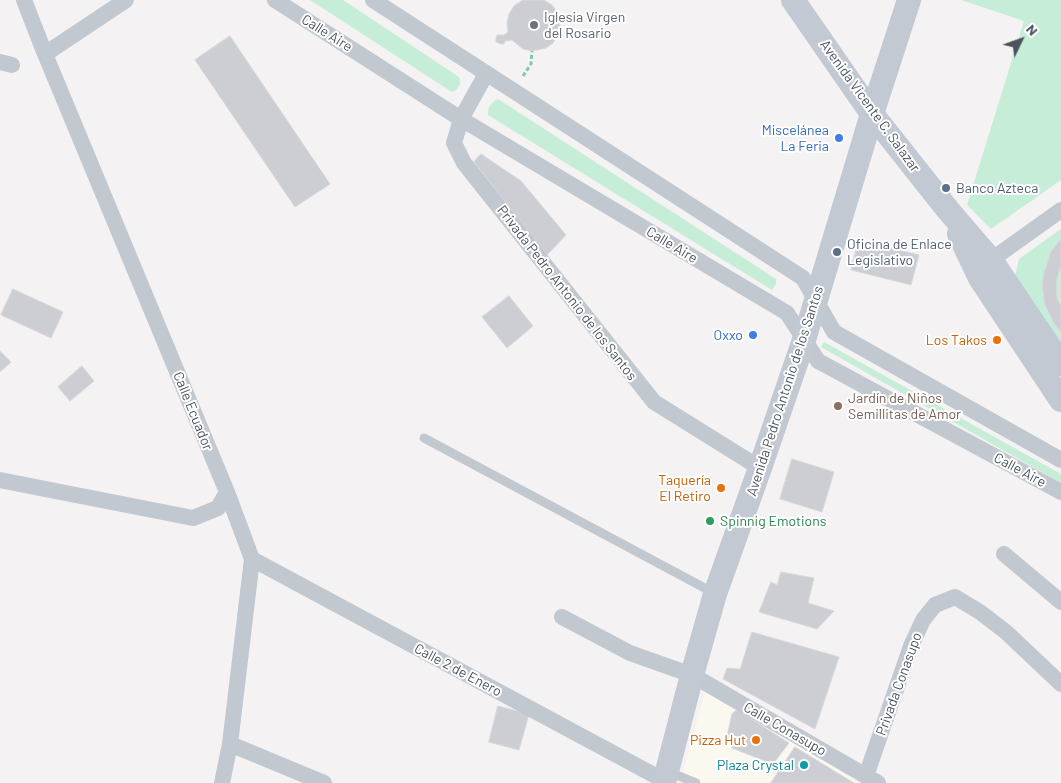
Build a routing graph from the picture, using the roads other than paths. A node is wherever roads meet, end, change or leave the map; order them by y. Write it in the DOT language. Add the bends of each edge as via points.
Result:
graph roads {
  1 [pos="24,0"];
  2 [pos="126,0"];
  3 [pos="275,0"];
  4 [pos="373,0"];
  5 [pos="793,0"];
  6 [pos="909,0"];
  7 [pos="45,54"];
  8 [pos="486,74"];
  9 [pos="872,114"];
  10 [pos="462,119"];
  11 [pos="1061,210"];
  12 [pos="986,269"];
  13 [pos="815,299"];
  14 [pos="804,340"];
  15 [pos="1061,364"];
  16 [pos="1061,400"];
  17 [pos="424,438"];
  18 [pos="1061,460"];
  19 [pos="760,468"];
  20 [pos="0,480"];
  21 [pos="226,492"];
  22 [pos="1061,492"];
  23 [pos="1004,554"];
  24 [pos="252,559"];
  25 [pos="715,594"];
  26 [pos="1061,602"];
  27 [pos="562,617"];
  28 [pos="692,675"];
  29 [pos="1061,684"];
  30 [pos="230,744"];
  31 [pos="666,779"];
  32 [pos="872,779"];
  33 [pos="222,783"];
  34 [pos="324,783"];
  35 [pos="696,783"];
  1 -- 7 [label="street, Calle Ecuador"];
  2 -- 7 [label="street"];
  3 -- 10 [label="street, Calle Aire"];
  4 -- 8 [label="street, Calle Aire"];
  5 -- 9 [label="street, Avenida Vicente C. Salazar"];
  6 -- 9 [label="street, Avenida Pedro Antonio de los Santos"];
  7 -- 21 [label="street, Calle Ecuador"];
  8 -- 10 [label="street, Privada Pedro Antonio de los Santos"];
  8 -- 13 [label="street, Calle Aire" via="803,278"];
  9 -- 12 [label="street, Avenida Vicente C. Salazar" via="948,210"];
  9 -- 13 [label="street, Avenida Pedro Antonio de los Santos"];
  10 -- 14 [label="street, Calle Aire" via="787,313"];
  10 -- 19 [label="street, Privada Pedro Antonio de los Santos" via="454,143 464,163 654,402"];
  11 -- 12 [label="street"];
  12 -- 15 [label="street, Avenida Vicente C. Salazar"];
  12 -- 16 [label="street, Avenida Vicente C. Salazar"];
  13 -- 14 [label="street, Avenida Pedro Antonio de los Santos"];
  13 -- 18 [label="street, Calle Aire" via="834,332"];
  14 -- 19 [label="street, Avenida Pedro Antonio de los Santos"];
  14 -- 22 [label="street, Calle Aire" via="818,361"];
  17 -- 25 [label="lane"];
  19 -- 25 [label="street, Avenida Pedro Antonio de los Santos"];
  20 -- 21 [label="street" via="193,518 218,508"];
  21 -- 24 [label="street, Calle Ecuador"];
  23 -- 26 [label="street"];
  24 -- 30 [label="street, Calle Ecuador"];
  24 -- 31 [label="street, Calle 2 de Enero"];
  25 -- 28 [label="street, Avenida Pedro Antonio de los Santos"];
  27 -- 28 [label="street, Calle Conasupo" via="630,653"];
  28 -- 31 [label="street, Avenida Pedro Antonio de los Santos"];
  28 -- 32 [label="street, Calle Conasupo"];
  29 -- 32 [label="street, Privada Conasupo" via="980,612 955,597 934,605 911,646"];
  30 -- 33 [label="street, Calle Ecuador"];
  30 -- 34 [label="street"];
  31 -- 35 [label="lane"];
}
